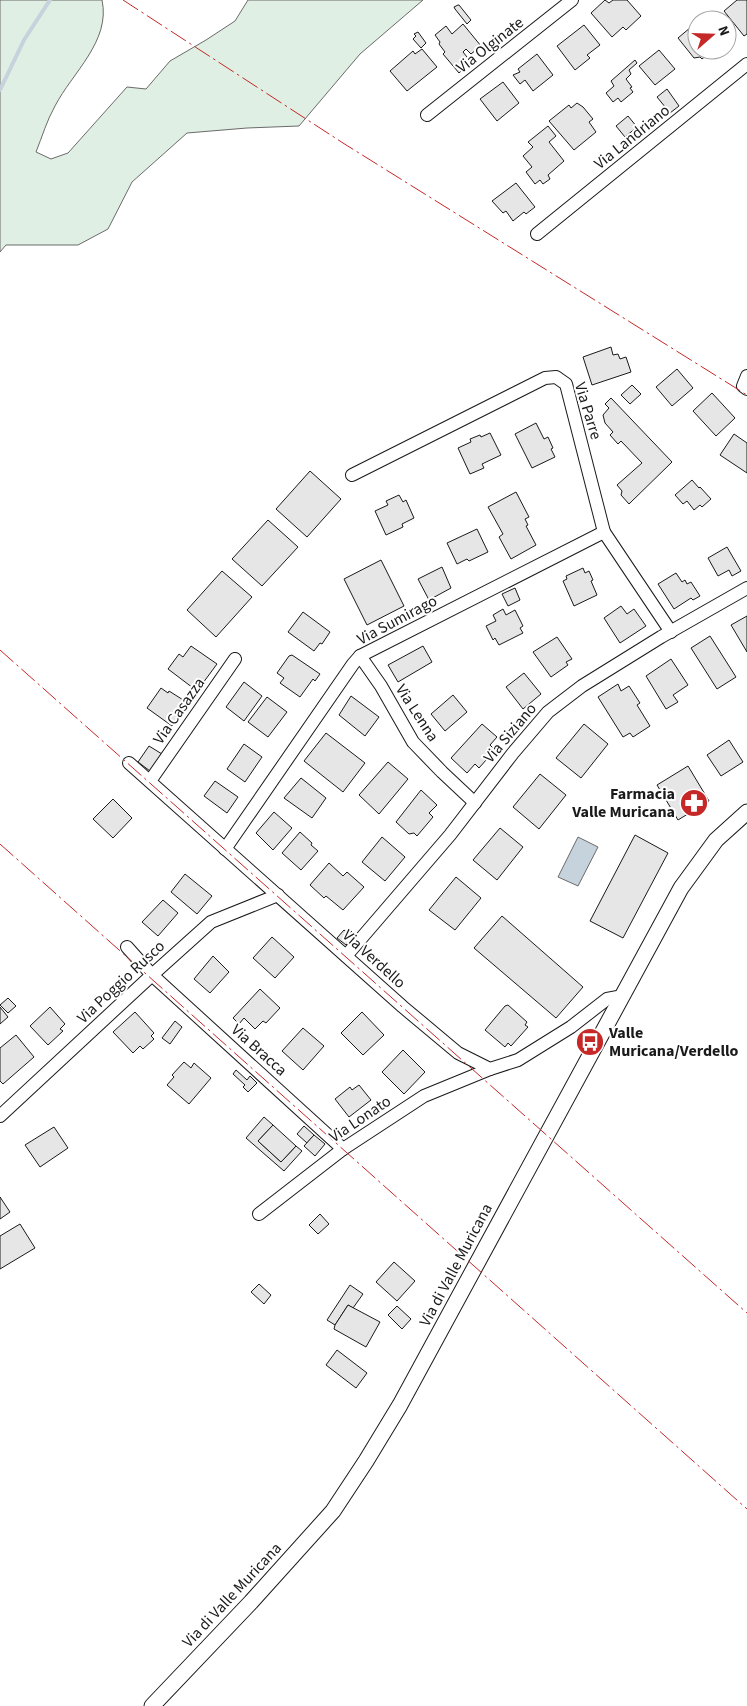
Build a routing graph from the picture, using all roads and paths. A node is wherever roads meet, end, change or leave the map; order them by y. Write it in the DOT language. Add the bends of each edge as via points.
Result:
graph roads {
  1 [pos="572,0"];
  2 [pos="747,64"];
  3 [pos="427,115"];
  4 [pos="537,234"];
  5 [pos="747,376"];
  6 [pos="747,388"];
  7 [pos="352,475"];
  8 [pos="604,532"];
  9 [pos="747,588"];
  10 [pos="671,632"];
  11 [pos="360,656"];
  12 [pos="235,659"];
  13 [pos="129,763"];
  14 [pos="150,781"];
  15 [pos="475,803"];
  16 [pos="747,812"];
  17 [pos="225,849"];
  18 [pos="278,895"];
  19 [pos="127,947"];
  20 [pos="346,956"];
  21 [pos="152,975"];
  22 [pos="622,996"];
  23 [pos="490,1069"];
  24 [pos="0,1116"];
  25 [pos="344,1149"];
  26 [pos="259,1214"];
  27 [pos="152,1706"];
  1 -- 3 [label="street, Via Olginate"];
  2 -- 4 [label="street, Via Landriano"];
  5 -- 6 [label="street" via="743,386"];
  7 -- 8 [label="street, Via Parre" via="544,378 556,377 566,384"];
  8 -- 10 [label="street, Via Parre"];
  8 -- 11 [label="street, Via Sumirago"];
  9 -- 10 [label="street, Via Siziano"];
  10 -- 15 [label="street, Via Siziano" via="582,686 548,712"];
  11 -- 15 [label="street, Via Lenna" via="413,742"];
  11 -- 17 [label="street, Via Sumirago"];
  12 -- 14 [label="street, Via Casazza"];
  13 -- 14 [label="street, Via Verdello"];
  14 -- 17 [label="street, Via Verdello"];
  15 -- 20 [label="street, Via Siziano"];
  16 -- 22 [label="street, Via di Valle Muricana" via="716,840 687,880"];
  17 -- 18 [label="street, Via Verdello"];
  18 -- 20 [label="street, Via Verdello"];
  18 -- 21 [label="street, Via Poggio Rusco" via="212,922"];
  19 -- 21 [label="street, Via Bracca"];
  20 -- 23 [label="street, Via Verdello" via="458,1052"];
  21 -- 24 [label="street, Via Poggio Rusco"];
  21 -- 25 [label="street, Via Bracca"];
  22 -- 23 [label="street" via="607,999 571,1027 518,1060"];
  22 -- 27 [label="street, Via di Valle Muricana" via="400,1405 333,1510"];
  23 -- 25 [label="street, Via Lonato" via="424,1096"];
  25 -- 26 [label="street, Via Lonato"];
}
